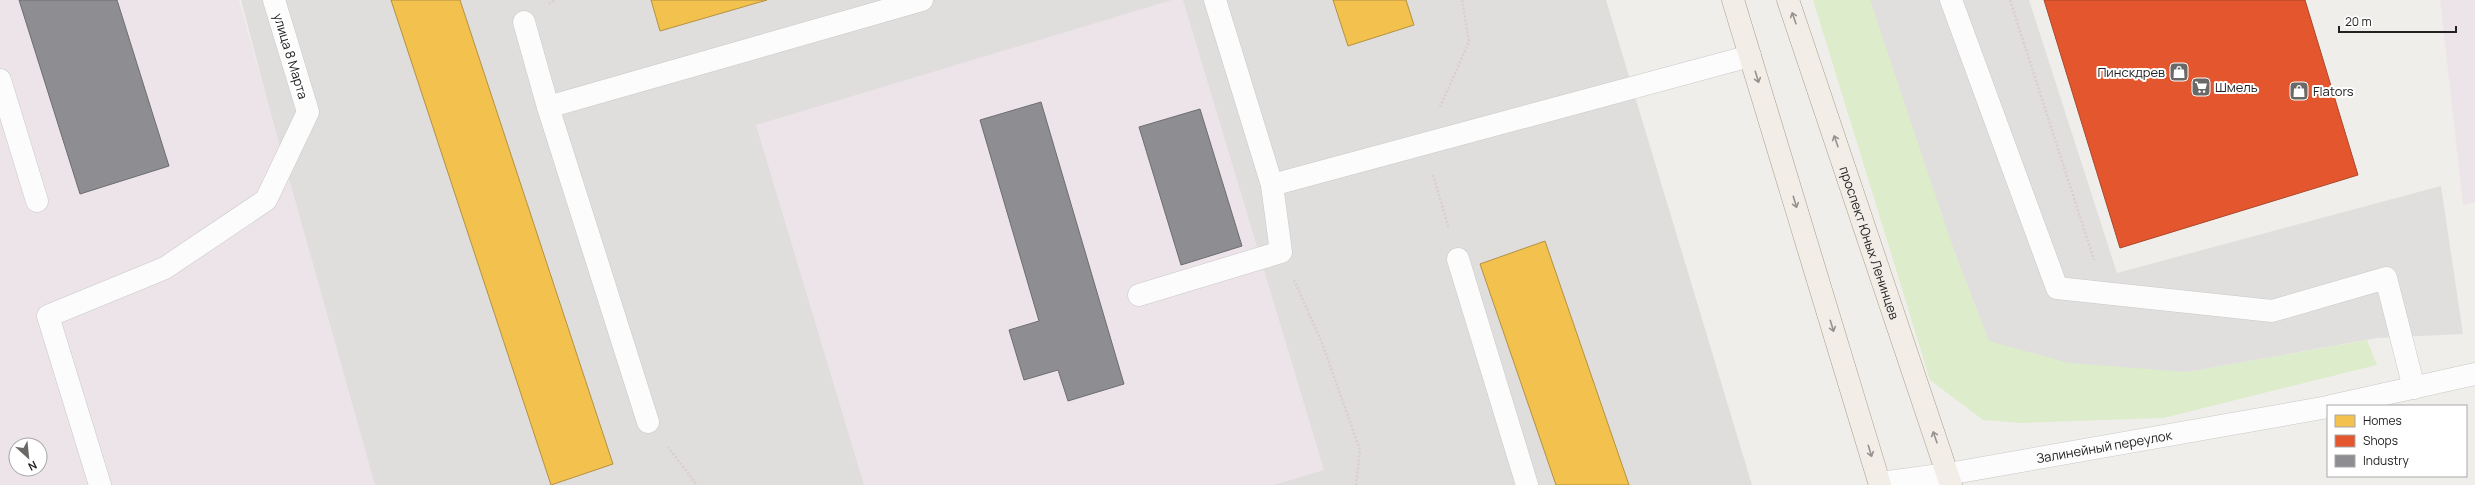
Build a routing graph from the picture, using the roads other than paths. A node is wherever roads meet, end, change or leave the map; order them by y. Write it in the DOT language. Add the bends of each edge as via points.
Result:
graph roads {
  1 [pos="274,0"];
  2 [pos="922,0"];
  3 [pos="1215,0"];
  4 [pos="1733,0"];
  5 [pos="1788,0"];
  6 [pos="1951,0"];
  7 [pos="524,22"];
  8 [pos="1750,56"];
  9 [pos="0,80"];
  10 [pos="548,107"];
  11 [pos="1272,185"];
  12 [pos="37,201"];
  13 [pos="1458,259"];
  14 [pos="1139,295"];
  15 [pos="2475,374"];
  16 [pos="2414,388"];
  17 [pos="2334,405"];
  18 [pos="2327,406"];
  19 [pos="648,422"];
  20 [pos="1950,479"];
  21 [pos="1880,484"];
  22 [pos="100,485"];
  23 [pos="1528,485"];
  1 -- 22 [label="street, улица 8 Марта" via="308,112 266,200 165,268 48,316"];
  2 -- 10 [label="street"];
  3 -- 11 [label="street"];
  4 -- 8 [label="main road"];
  20 -- 5 [label="main road, проспект Юных Ленинцев, one-way"];
  6 -- 16 [label="street" via="2057,288 2272,311 2386,278"];
  7 -- 10 [label="street"];
  8 -- 11 [label="street"];
  8 -- 21 [label="main road, one-way"];
  9 -- 12 [label="street"];
  10 -- 19 [label="street"];
  11 -- 14 [label="street" via="1281,252"];
  13 -- 23 [label="street"];
  15 -- 16 [label="street, Залинейный переулок"];
  16 -- 17 [label="street, Залинейный переулок"];
  18 -- 20 [label="street, Залинейный переулок"];
  20 -- 21 [label="street, Залинейный переулок"];
}
